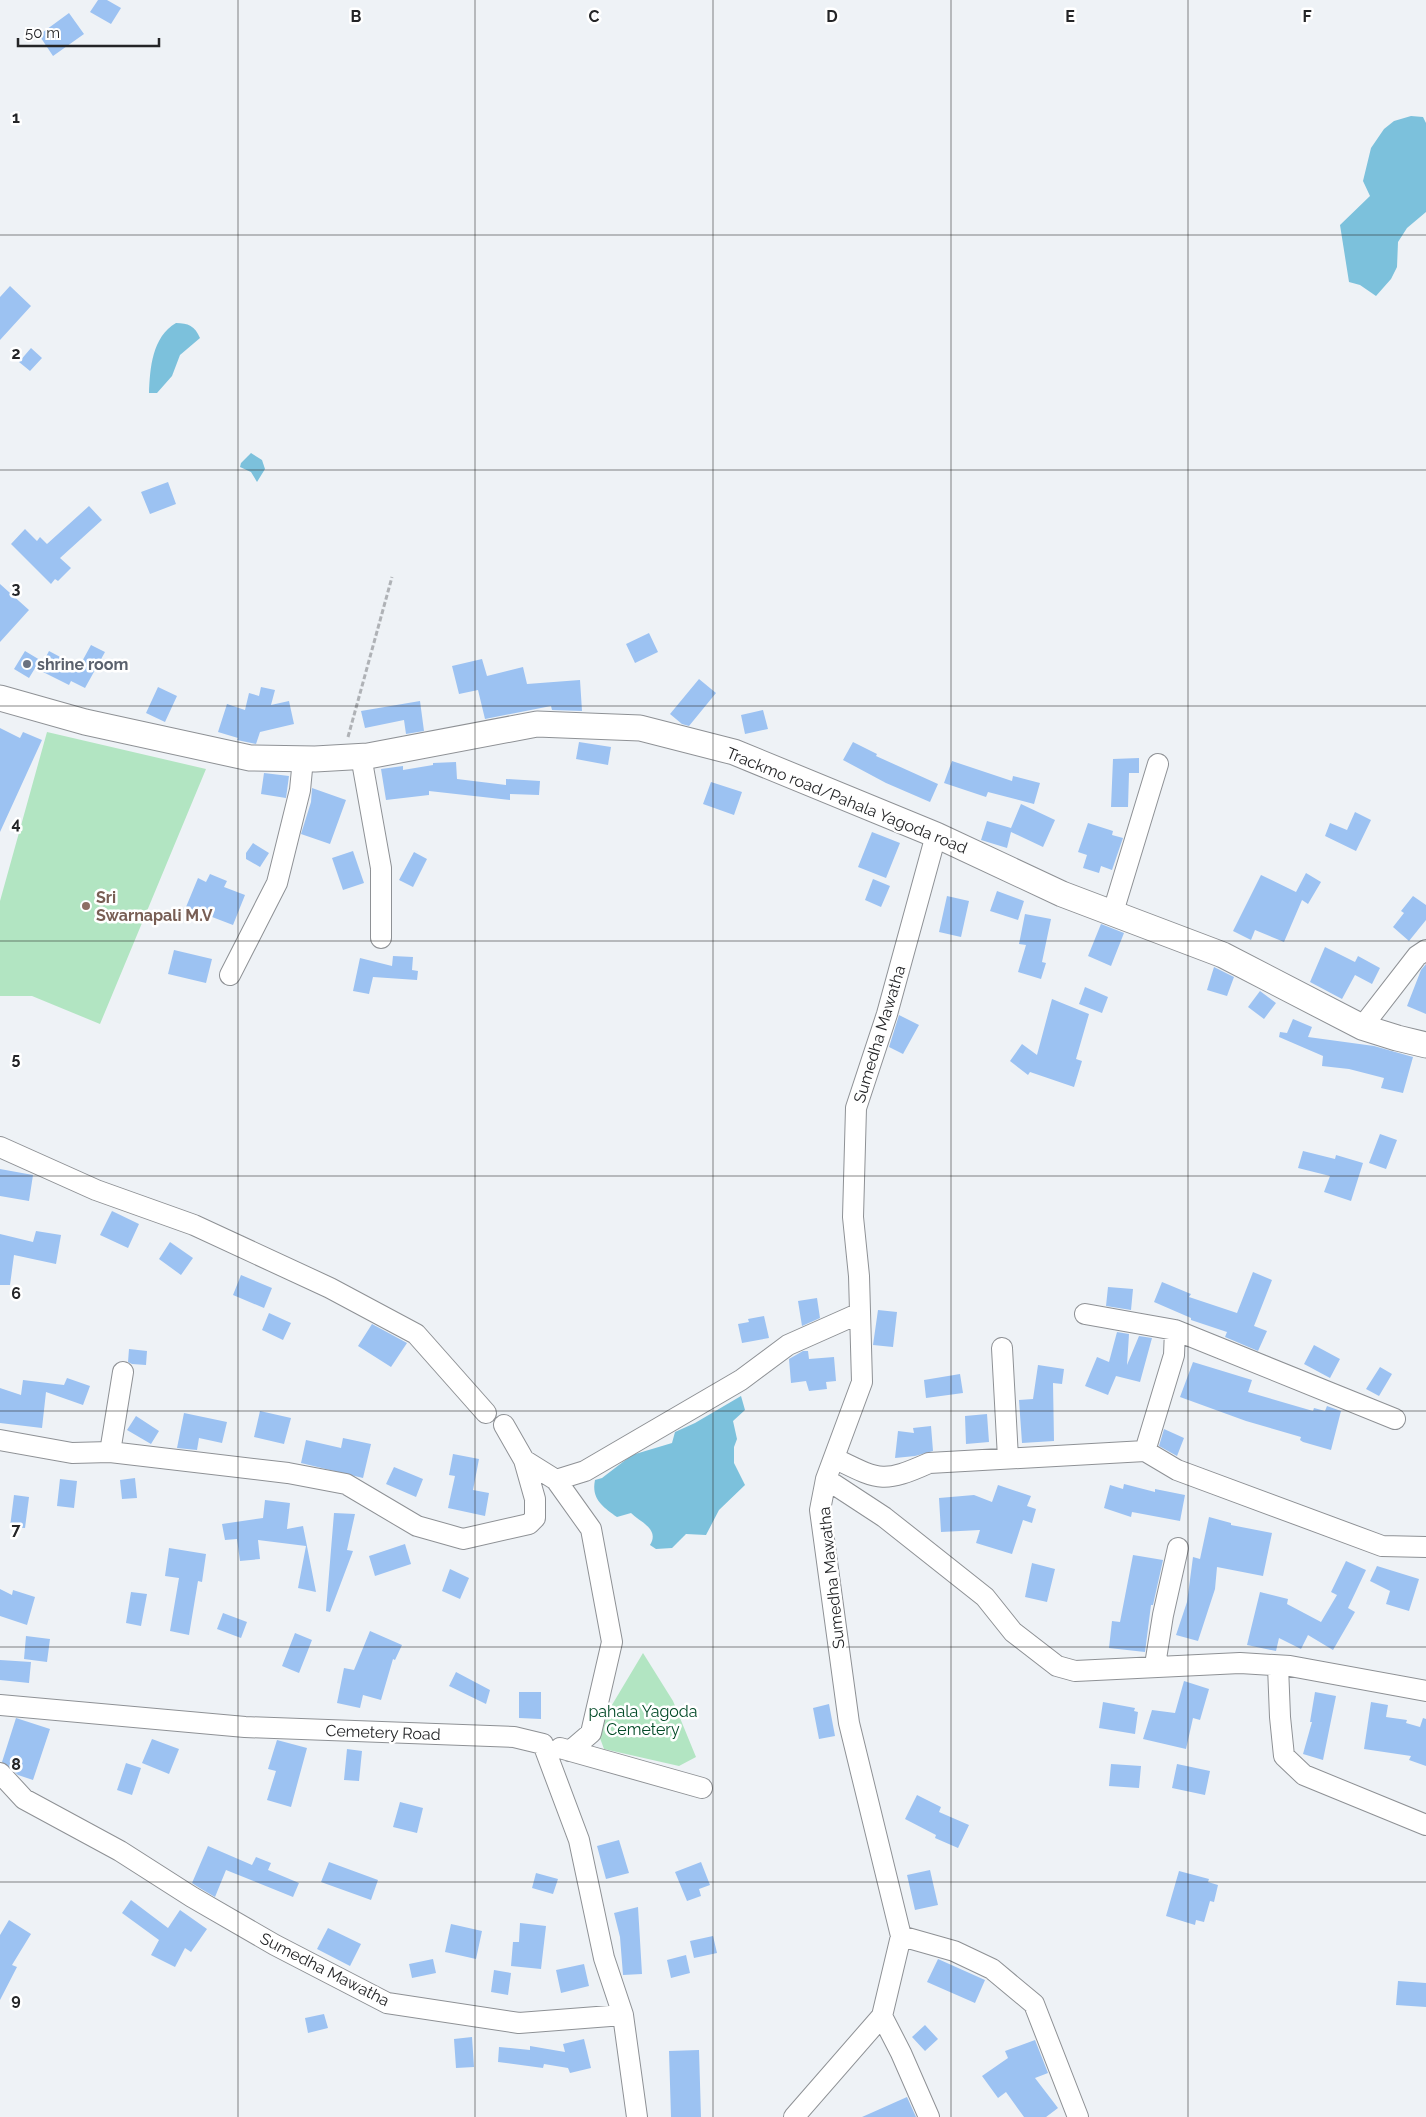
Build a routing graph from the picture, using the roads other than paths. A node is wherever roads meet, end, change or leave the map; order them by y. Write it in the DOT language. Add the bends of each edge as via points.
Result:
graph roads {
  1 [pos="0,698"];
  2 [pos="353,757"];
  3 [pos="303,759"];
  4 [pos="1158,764"];
  5 [pos="936,835"];
  6 [pos="1113,912"];
  7 [pos="381,938"];
  8 [pos="1426,950"];
  9 [pos="230,975"];
  10 [pos="1362,1027"];
  11 [pos="1426,1044"];
  12 [pos="0,1147"];
  13 [pos="860,1313"];
  14 [pos="1085,1314"];
  15 [pos="1175,1330"];
  16 [pos="1002,1348"];
  17 [pos="124,1372"];
  18 [pos="486,1413"];
  19 [pos="1395,1419"];
  20 [pos="504,1425"];
  21 [pos="0,1440"];
  22 [pos="1145,1451"];
  23 [pos="110,1452"];
  24 [pos="834,1458"];
  25 [pos="1008,1458"];
  26 [pos="524,1460"];
  27 [pos="826,1479"];
  28 [pos="556,1480"];
  29 [pos="1426,1547"];
  30 [pos="1178,1548"];
  31 [pos="1155,1665"];
  32 [pos="1278,1666"];
  33 [pos="1426,1691"];
  34 [pos="0,1706"];
  35 [pos="543,1744"];
  36 [pos="570,1751"];
  37 [pos="0,1773"];
  38 [pos="702,1788"];
  39 [pos="1426,1825"];
  40 [pos="901,1936"];
  41 [pos="623,2015"];
  42 [pos="882,2016"];
  43 [pos="637,2117"];
  44 [pos="794,2117"];
  45 [pos="928,2117"];
  46 [pos="1078,2117"];
  1 -- 3 [label="street, Trackmo road/Pahala Yagoda road" via="85,722 225,753 250,758"];
  2 -- 3 [label="street, Trackmo road/Pahala Yagoda road"];
  2 -- 5 [label="street, Trackmo road/Pahala Yagoda road" via="537,724 640,728 734,752"];
  2 -- 7 [label="street" via="381,868"];
  3 -- 9 [label="street" via="300,790 277,883"];
  4 -- 6 [label="street"];
  5 -- 6 [label="street, Trackmo road/Pahala Yagoda road" via="1062,894"];
  5 -- 13 [label="street, Sumedha Mawatha" via="887,1014 856,1108 852,1182"];
  6 -- 10 [label="street, Trackmo road/Pahala Yagoda road" via="1223,956"];
  8 -- 10 [label="street" via="1417,956"];
  10 -- 11 [label="street, Trackmo road/Pahala Yagoda road"];
  12 -- 18 [label="street" via="96,1190 194,1224 330,1288 416,1334"];
  13 -- 24 [label="street, Sumedha Mawatha" via="862,1382"];
  13 -- 28 [label="street" via="788,1345 741,1380 593,1466"];
  14 -- 15 [label="street"];
  15 -- 19 [label="street"];
  15 -- 22 [label="street" via="1174,1355"];
  16 -- 25 [label="street"];
  17 -- 23 [label="street"];
  20 -- 26 [label="street"];
  21 -- 23 [label="street" via="72,1453"];
  22 -- 25 [label="street"];
  22 -- 29 [label="street" via="1177,1470 1382,1546"];
  23 -- 26 [label="street" via="288,1473 346,1484 417,1526 463,1539 529,1524 535,1518 535,1499"];
  24 -- 25 [label="street" via="874,1477 899,1476 929,1462"];
  24 -- 27 [label="street, Sumedha Mawatha"];
  26 -- 28 [label="street"];
  27 -- 31 [label="street" via="884,1517 985,1597 1013,1632 1056,1666 1075,1671"];
  27 -- 40 [label="street, Sumedha Mawatha" via="820,1510 849,1723"];
  28 -- 36 [label="street" via="591,1529 612,1642 591,1733"];
  30 -- 31 [label="street"];
  31 -- 32 [label="street" via="1240,1663"];
  32 -- 33 [label="street"];
  32 -- 39 [label="street" via="1284,1756 1304,1775"];
  34 -- 35 [label="street, Cemetery Road" via="245,1727 514,1737"];
  35 -- 36 [label="street, Cemetery Road"];
  35 -- 41 [label="street" via="579,1840 604,1958"];
  36 -- 38 [label="street, Cemetery Road"];
  37 -- 41 [label="street, Sumedha Mawatha" via="24,1799 120,1851 275,1945 387,2003 519,2024"];
  40 -- 42 [label="street, Sumedha Mawatha"];
  40 -- 46 [label="street" via="954,1951 992,1969 1034,2004"];
  41 -- 43 [label="street"];
  42 -- 44 [label="street, Sumedha Mawatha"];
  42 -- 45 [label="street"];
}
